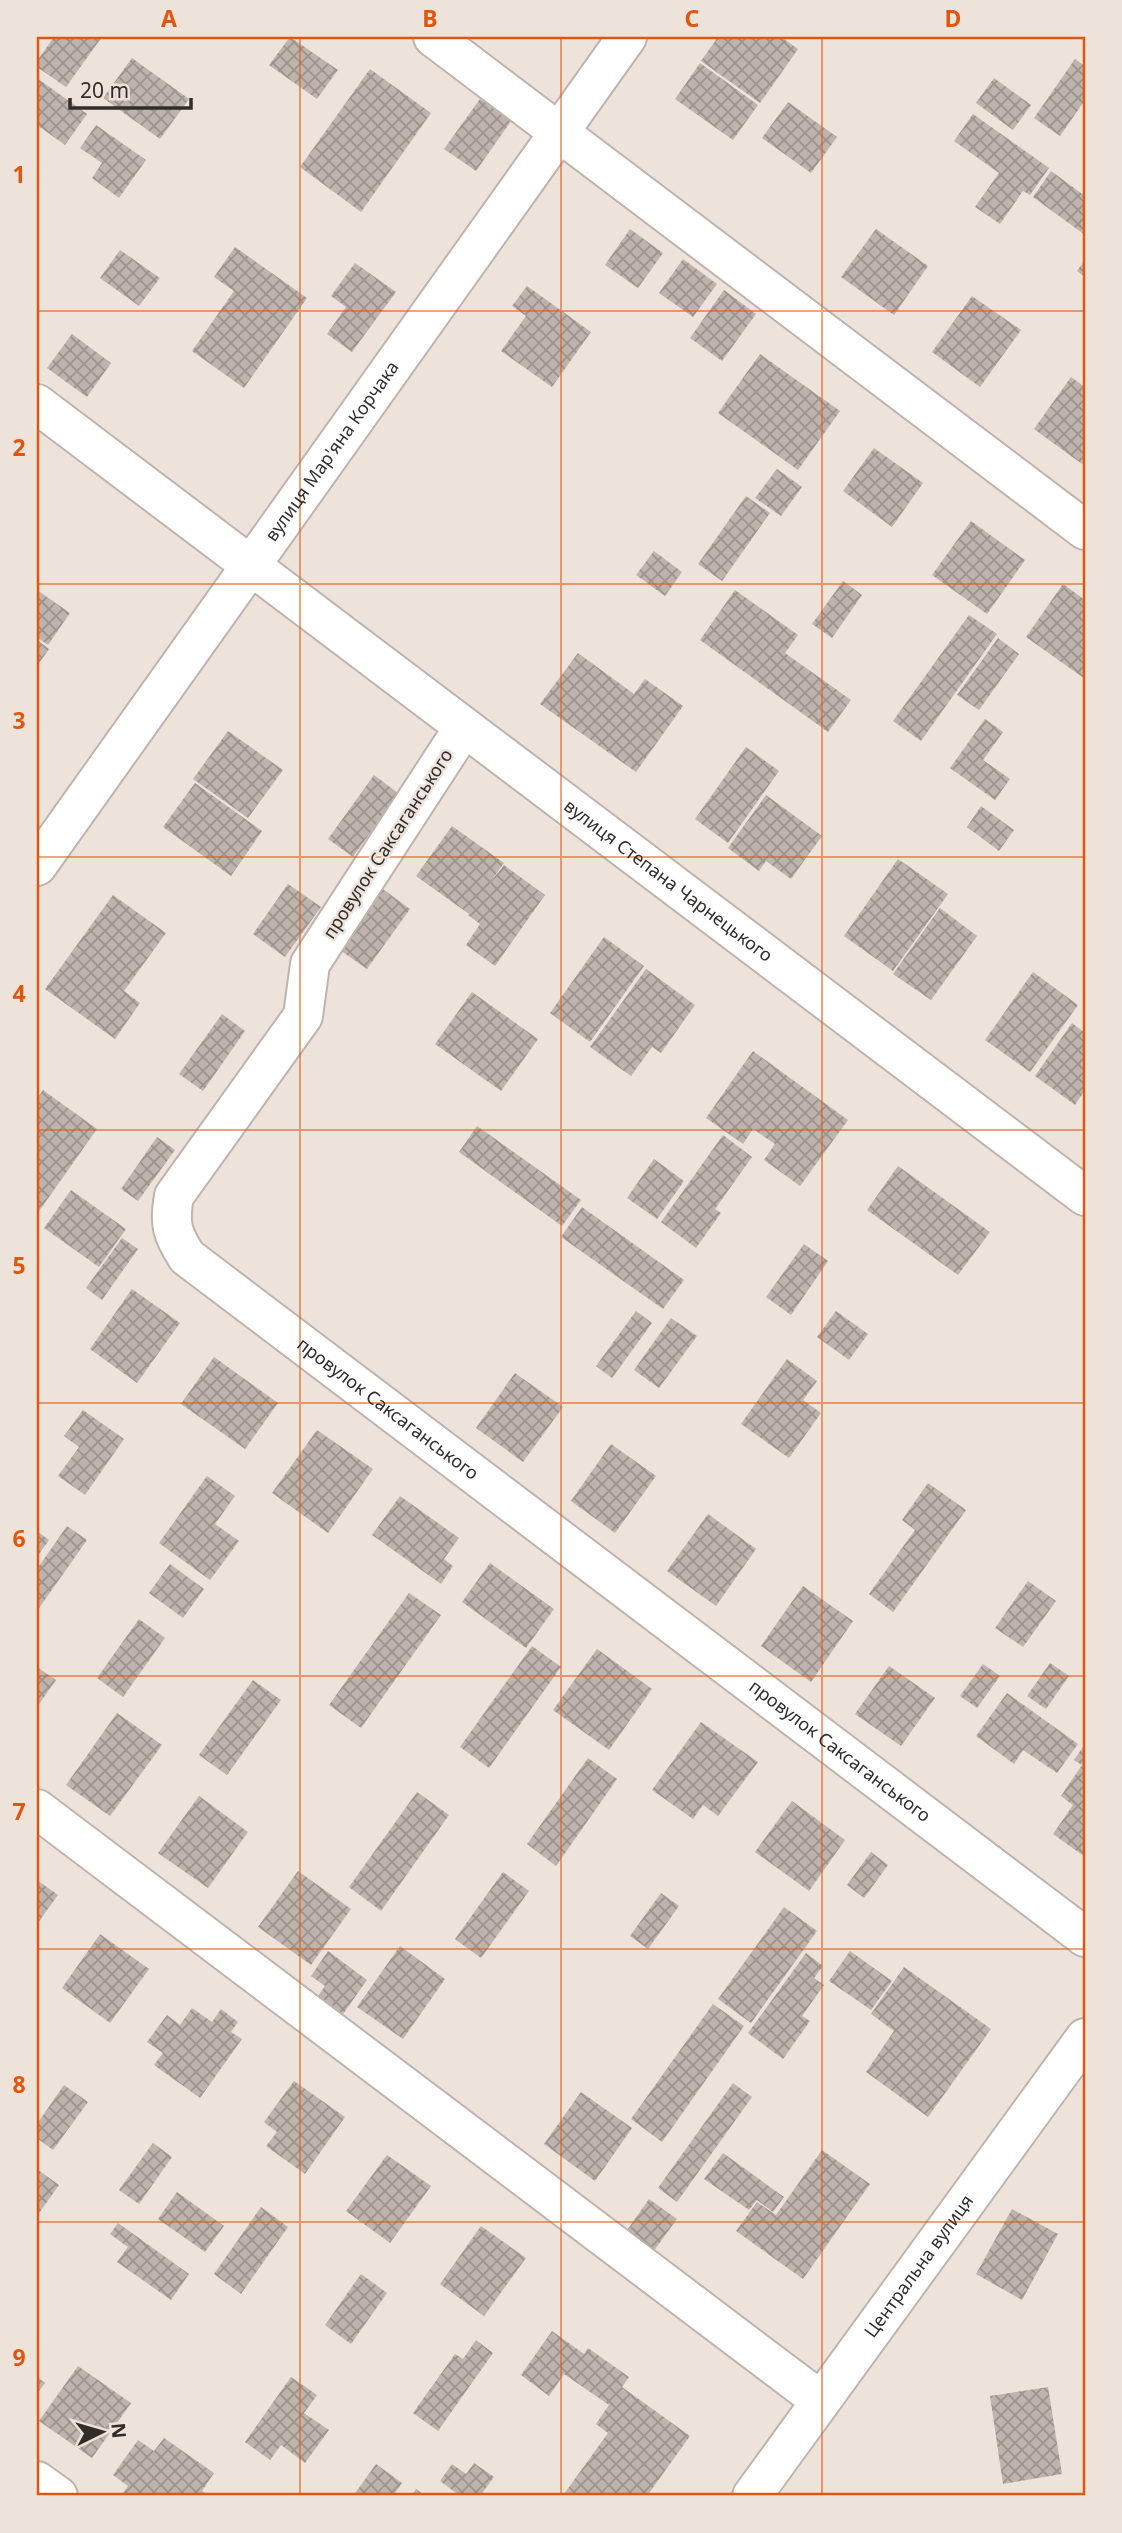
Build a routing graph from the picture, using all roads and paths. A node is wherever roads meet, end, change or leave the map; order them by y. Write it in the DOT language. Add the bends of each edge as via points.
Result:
graph roads {
  1 [pos="433,37"];
  2 [pos="627,37"];
  3 [pos="559,132"];
  4 [pos="37,404"];
  5 [pos="1085,530"];
  6 [pos="250,565"];
  7 [pos="464,727"];
  8 [pos="37,866"];
  9 [pos="1085,1196"];
  10 [pos="37,1809"];
  11 [pos="1085,1937"];
  12 [pos="1085,2038"];
  13 [pos="821,2401"];
  14 [pos="37,2481"];
  15 [pos="58,2496"];
  16 [pos="752,2496"];
  1 -- 3 [label="street"];
  2 -- 3 [label="street, вулиця Мар'яна Корчака"];
  3 -- 5 [label="street"];
  3 -- 6 [label="street, вулиця Мар'яна Корчака"];
  4 -- 6 [label="street, вулиця Степана Чарнецького"];
  6 -- 7 [label="street, вулиця Степана Чарнецького"];
  6 -- 8 [label="street, вулиця Мар'яна Корчака"];
  7 -- 9 [label="street, вулиця Степана Чарнецького"];
  7 -- 11 [label="street, провулок Саксаганського" via="310,964 303,1016 174,1196 170,1215 174,1237 187,1257"];
  10 -- 13 [label="street"];
  12 -- 13 [label="street, Центральна вулиця"];
  13 -- 16 [label="street, Центральна вулиця"];
  14 -- 15 [label="street"];
}
